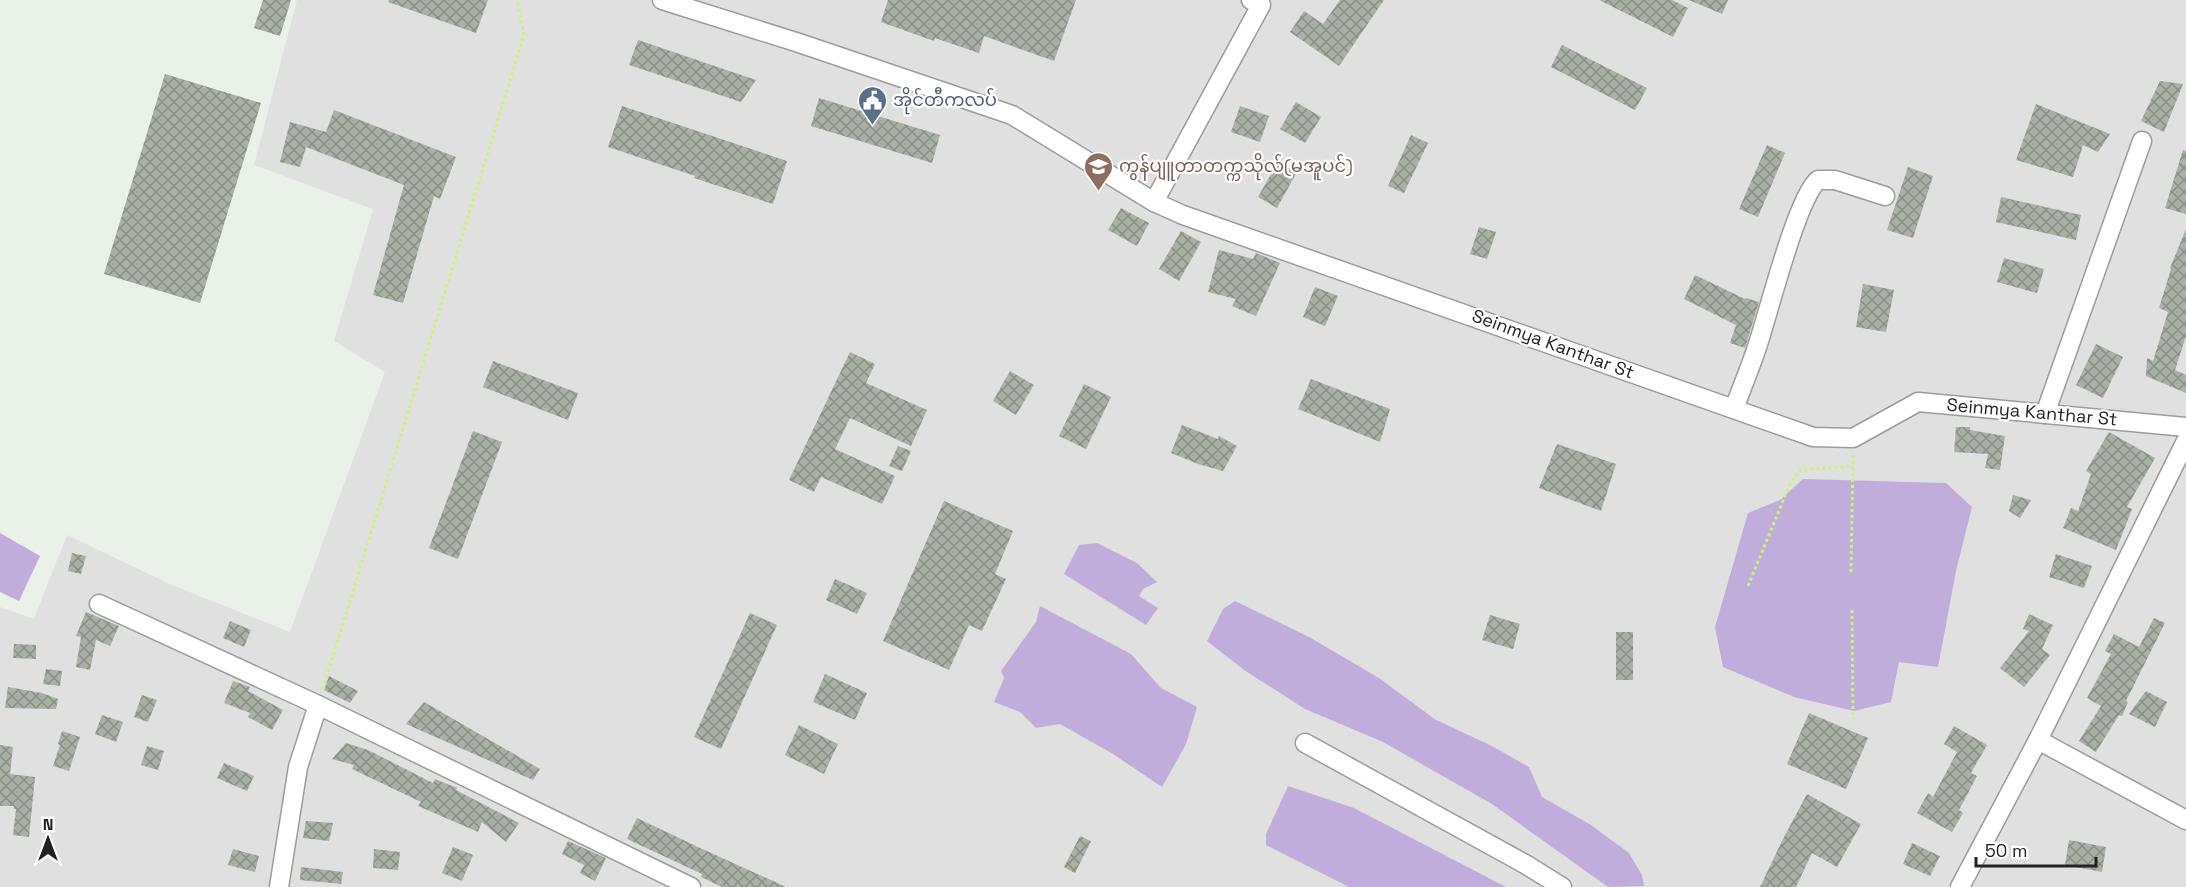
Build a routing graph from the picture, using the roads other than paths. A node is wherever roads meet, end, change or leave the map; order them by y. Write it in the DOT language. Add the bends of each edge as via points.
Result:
graph roads {
  1 [pos="662,0"];
  2 [pos="1258,2"];
  3 [pos="2142,141"];
  4 [pos="1885,196"];
  5 [pos="1154,202"];
  6 [pos="1734,409"];
  7 [pos="2045,414"];
  8 [pos="2186,427"];
  9 [pos="2186,441"];
  10 [pos="99,604"];
  11 [pos="318,705"];
  12 [pos="2038,740"];
  13 [pos="1305,743"];
  14 [pos="2186,820"];
  15 [pos="279,887"];
  16 [pos="691,887"];
  17 [pos="1562,887"];
  18 [pos="1960,887"];
  1 -- 5 [label="street, Seinmya Kanthar St" via="1012,115"];
  2 -- 5 [label="street"];
  3 -- 7 [label="street"];
  4 -- 6 [label="street" via="1825,179 1813,184 1796,222"];
  5 -- 6 [label="street, Seinmya Kanthar St"];
  6 -- 7 [label="street, Seinmya Kanthar St" via="1813,436 1853,438 1918,402"];
  7 -- 8 [label="street, Seinmya Kanthar St"];
  9 -- 12 [label="street"];
  10 -- 11 [label="street"];
  11 -- 15 [label="street" via="298,767"];
  11 -- 16 [label="street"];
  12 -- 14 [label="street"];
  12 -- 18 [label="street"];
  13 -- 17 [label="street"];
}
